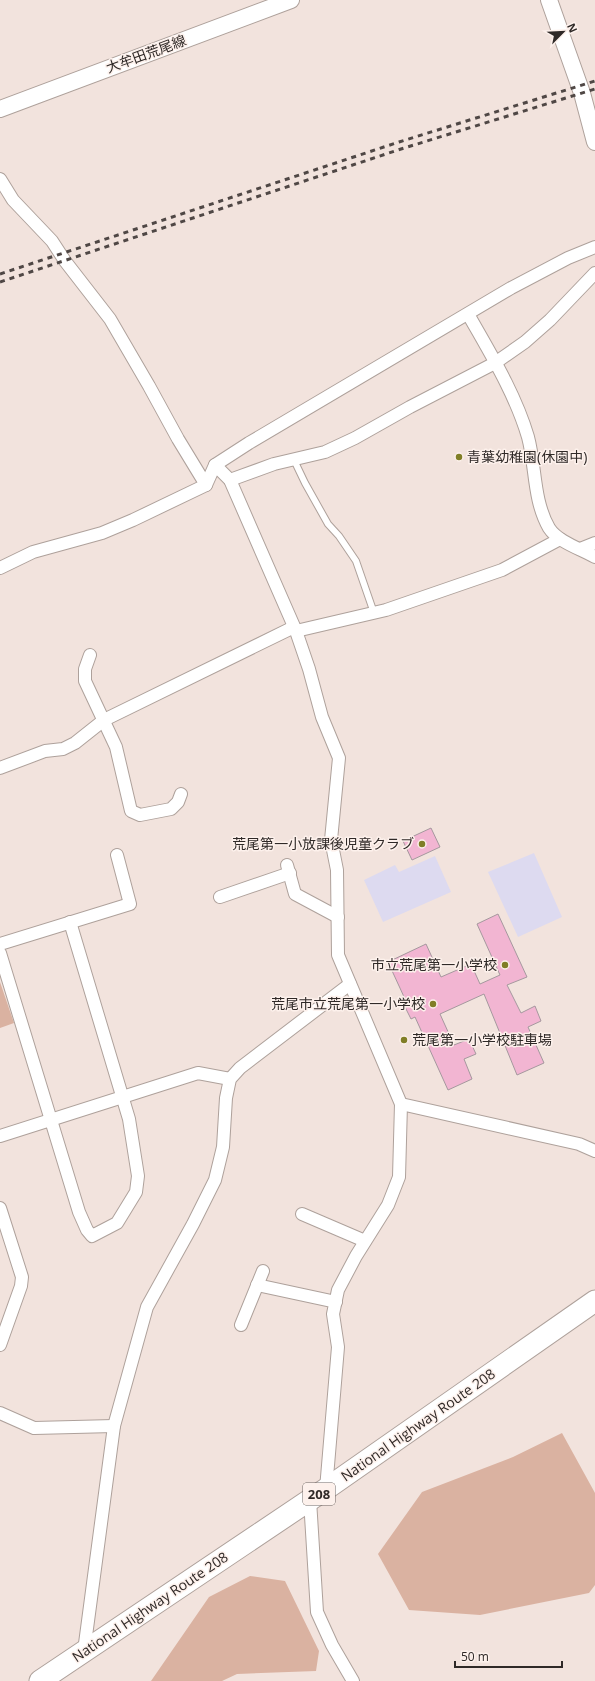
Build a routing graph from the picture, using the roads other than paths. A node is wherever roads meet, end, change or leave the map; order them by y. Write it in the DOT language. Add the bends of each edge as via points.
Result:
graph roads {
  1 [pos="291,0"];
  2 [pos="549,0"];
  3 [pos="0,109"];
  4 [pos="595,142"];
  5 [pos="0,179"];
  6 [pos="595,247"];
  7 [pos="595,273"];
  8 [pos="468,314"];
  9 [pos="495,363"];
  10 [pos="294,460"];
  11 [pos="215,465"];
  12 [pos="230,480"];
  13 [pos="206,485"];
  14 [pos="560,539"];
  15 [pos="595,543"];
  16 [pos="580,549"];
  17 [pos="595,557"];
  18 [pos="0,568"];
  19 [pos="374,613"];
  20 [pos="295,629"];
  21 [pos="90,655"];
  22 [pos="104,720"];
  23 [pos="0,768"];
  24 [pos="181,794"];
  25 [pos="116,855"];
  26 [pos="220,897"];
  27 [pos="338,917"];
  28 [pos="70,922"];
  29 [pos="0,944"];
  30 [pos="0,953"];
  31 [pos="350,984"];
  32 [pos="230,1079"];
  33 [pos="123,1098"];
  34 [pos="401,1104"];
  35 [pos="51,1120"];
  36 [pos="0,1136"];
  37 [pos="595,1152"];
  38 [pos="0,1208"];
  39 [pos="302,1214"];
  40 [pos="365,1241"];
  41 [pos="263,1271"];
  42 [pos="257,1285"];
  43 [pos="595,1301"];
  44 [pos="336,1302"];
  45 [pos="241,1325"];
  46 [pos="1,1337"];
  47 [pos="0,1413"];
  48 [pos="114,1426"];
  49 [pos="318,1494"];
  50 [pos="84,1652"];
  51 [pos="40,1681"];
  52 [pos="353,1681"];
  1 -- 3 [label="main road, 大牟田荒尾線"];
  2 -- 4 [label="main road" via="582,93"];
  5 -- 13 [label="street" via="13,200 52,241 110,319"];
  6 -- 8 [label="street" via="511,288"];
  7 -- 9 [label="street" via="550,320"];
  8 -- 9 [label="street"];
  8 -- 11 [label="street"];
  9 -- 10 [label="street" via="355,438 325,452"];
  9 -- 14 [label="street" via="517,405 528,438 540,506 550,529"];
  10 -- 12 [label="street" via="274,464"];
  10 -- 19 [label="lane" via="328,524 356,561"];
  11 -- 12 [label="street"];
  11 -- 13 [label="street"];
  12 -- 20 [label="street"];
  13 -- 18 [label="street" via="133,520 33,552"];
  14 -- 16 [label="street"];
  14 -- 19 [label="street" via="502,570"];
  15 -- 16 [label="street"];
  16 -- 17 [label="street"];
  19 -- 20 [label="street"];
  20 -- 22 [label="street"];
  20 -- 27 [label="street" via="322,717 339,758 331,840 337,870"];
  21 -- 22 [label="street" via="85,669 85,681"];
  22 -- 23 [label="street" via="75,743 63,749 45,751"];
  22 -- 24 [label="street" via="116,747 131,812 140,815 171,809"];
  25 -- 28 [label="street" via="130,904"];
  26 -- 27 [label="street" via="288,869 295,894"];
  27 -- 31 [label="street" via="338,955"];
  28 -- 29 [label="street"];
  28 -- 33 [label="street"];
  30 -- 35 [label="street"];
  31 -- 32 [label="street" via="240,1068"];
  31 -- 34 [label="street"];
  32 -- 33 [label="street" via="198,1074"];
  32 -- 48 [label="street" via="226,1098 223,1147 215,1180 147,1307"];
  33 -- 35 [label="street"];
  33 -- 35 [label="street" via="129,1118 138,1176 136,1192 117,1223 92,1236 79,1212"];
  34 -- 37 [label="street" via="579,1144"];
  34 -- 40 [label="street" via="399,1177 388,1205"];
  35 -- 36 [label="street"];
  38 -- 46 [label="street" via="22,1277 21,1286"];
  39 -- 40 [label="street"];
  40 -- 44 [label="street" via="338,1290"];
  41 -- 42 [label="street"];
  42 -- 44 [label="street"];
  42 -- 45 [label="street"];
  43 -- 49 [label="highway, National Highway Route 208 / 208"];
  44 -- 49 [label="street" via="333,1314 338,1347"];
  47 -- 48 [label="street" via="34,1428"];
  48 -- 50 [label="street"];
  49 -- 50 [label="highway, National Highway Route 208 / 208"];
  49 -- 52 [label="street" via="317,1612"];
  50 -- 51 [label="highway, National Highway Route 208 / 208"];
}
